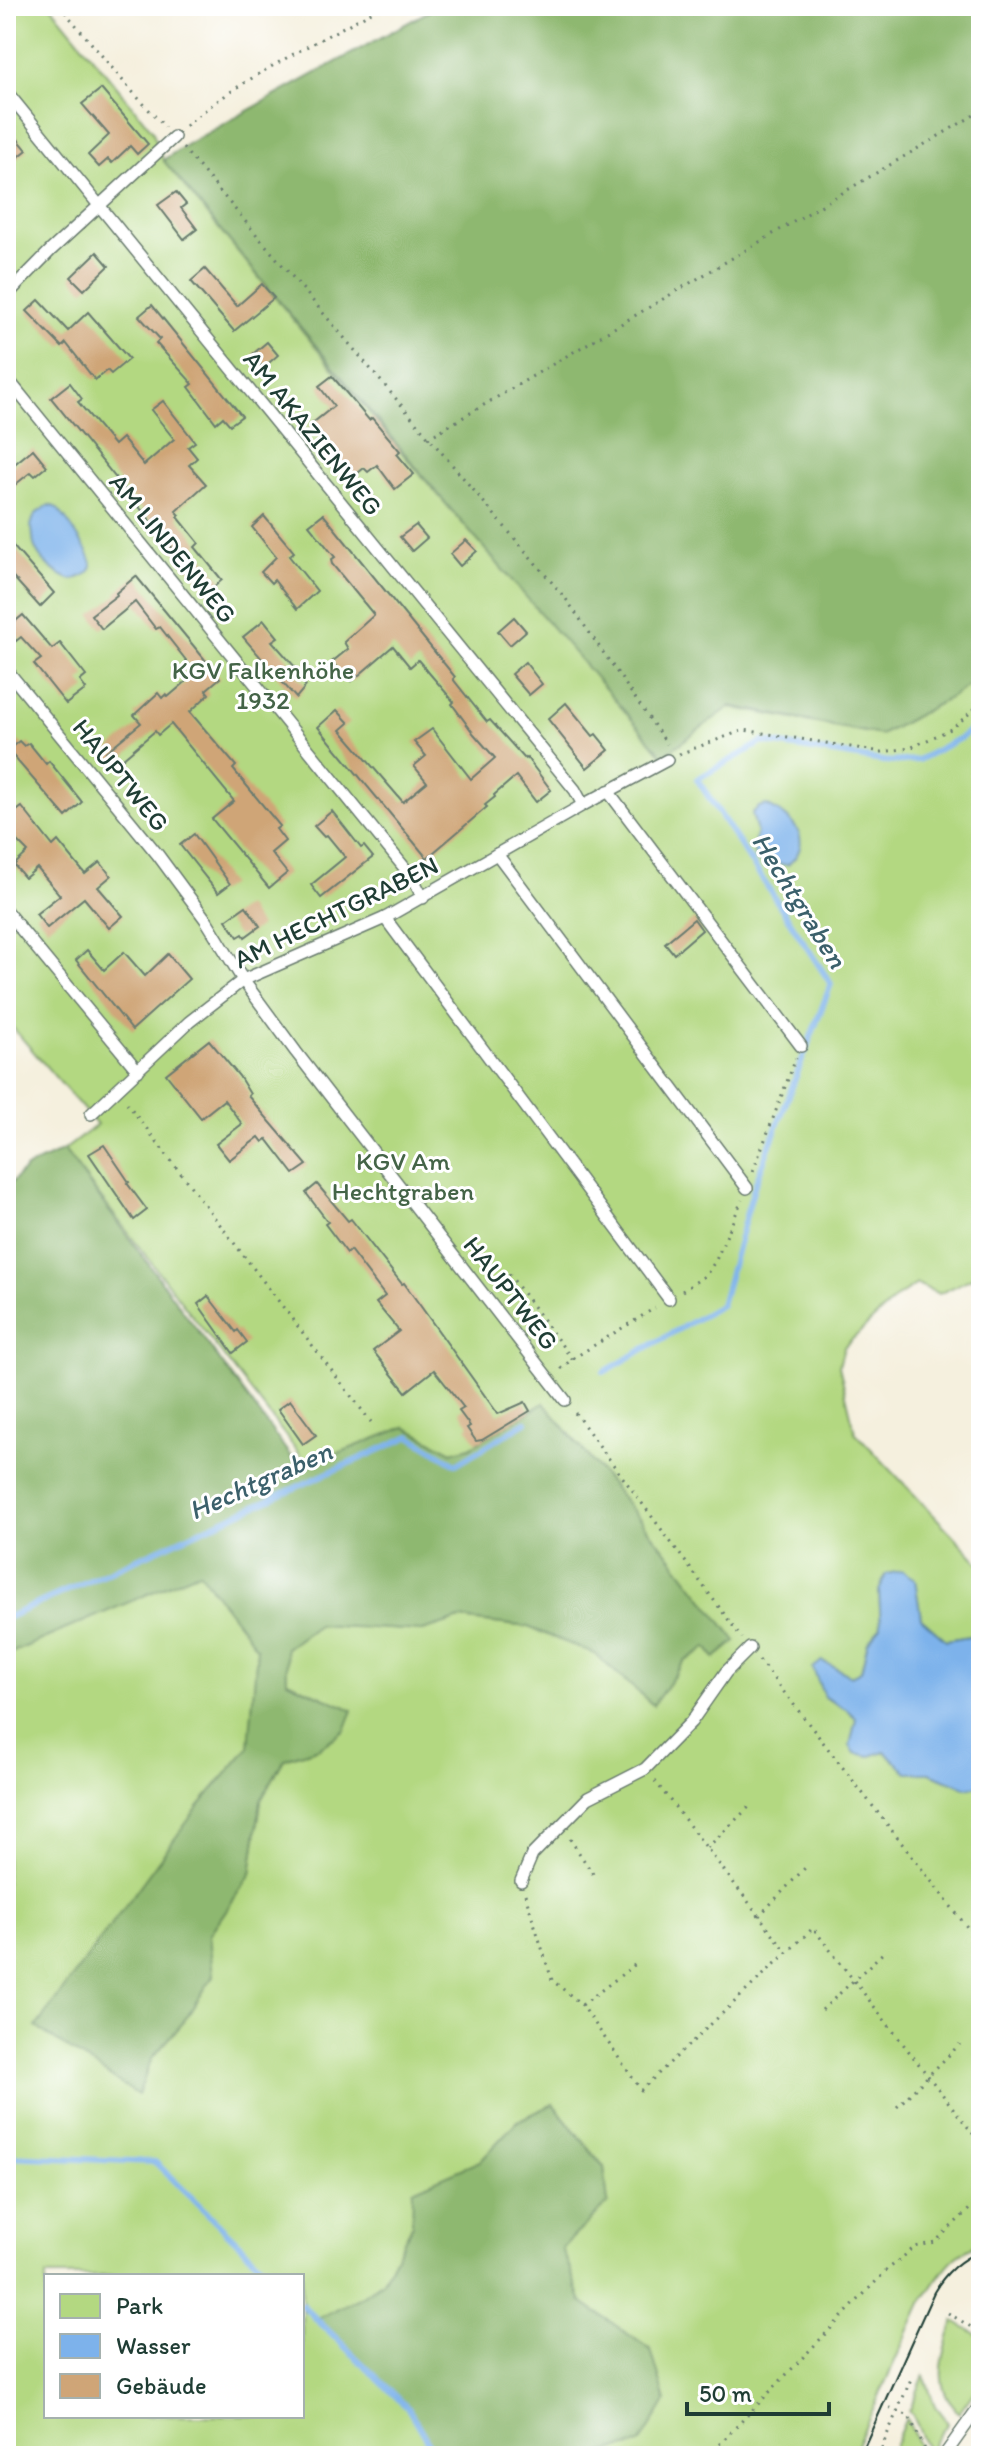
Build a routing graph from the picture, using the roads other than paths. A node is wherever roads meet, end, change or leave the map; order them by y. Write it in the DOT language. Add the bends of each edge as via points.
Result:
graph roads {
  1 [pos="6,91"];
  2 [pos="174,137"];
  3 [pos="100,205"];
  4 [pos="6,296"];
  5 [pos="6,377"];
  6 [pos="6,669"];
  7 [pos="671,758"];
  8 [pos="608,791"];
  9 [pos="583,805"];
  10 [pos="497,854"];
  11 [pos="423,898"];
  12 [pos="6,911"];
  13 [pos="385,918"];
  14 [pos="243,980"];
  15 [pos="801,1046"];
  16 [pos="138,1071"];
  17 [pos="91,1114"];
  18 [pos="747,1188"];
  19 [pos="669,1299"];
  20 [pos="565,1400"];
  21 [pos="750,1648"];
  22 [pos="521,1881"];
  23 [pos="981,2404"];
  24 [pos="944,2456"];
  1 -- 3 [label="lane, AM AKAZIENWEG"];
  2 -- 3 [label="lane"];
  3 -- 4 [label="lane"];
  3 -- 9 [label="lane, AM AKAZIENWEG"];
  5 -- 11 [label="lane, AM LINDENWEG" via="412,877"];
  6 -- 14 [label="lane, HAUPTWEG" via="158,855"];
  7 -- 8 [label="lane, AM HECHTGRABEN"];
  8 -- 9 [label="lane, AM HECHTGRABEN"];
  8 -- 15 [label="lane"];
  9 -- 10 [label="lane, AM HECHTGRABEN"];
  10 -- 11 [label="lane, AM HECHTGRABEN"];
  10 -- 18 [label="lane"];
  11 -- 13 [label="lane, AM HECHTGRABEN"];
  12 -- 16 [label="lane"];
  13 -- 14 [label="lane, AM HECHTGRABEN"];
  13 -- 19 [label="lane"];
  14 -- 16 [label="lane, AM HECHTGRABEN"];
  14 -- 20 [label="lane, HAUPTWEG"];
  16 -- 17 [label="lane, AM HECHTGRABEN"];
  21 -- 22 [label="lane" via="645,1769 588,1798 532,1855"];
  23 -- 24 [label="lane"];
}
